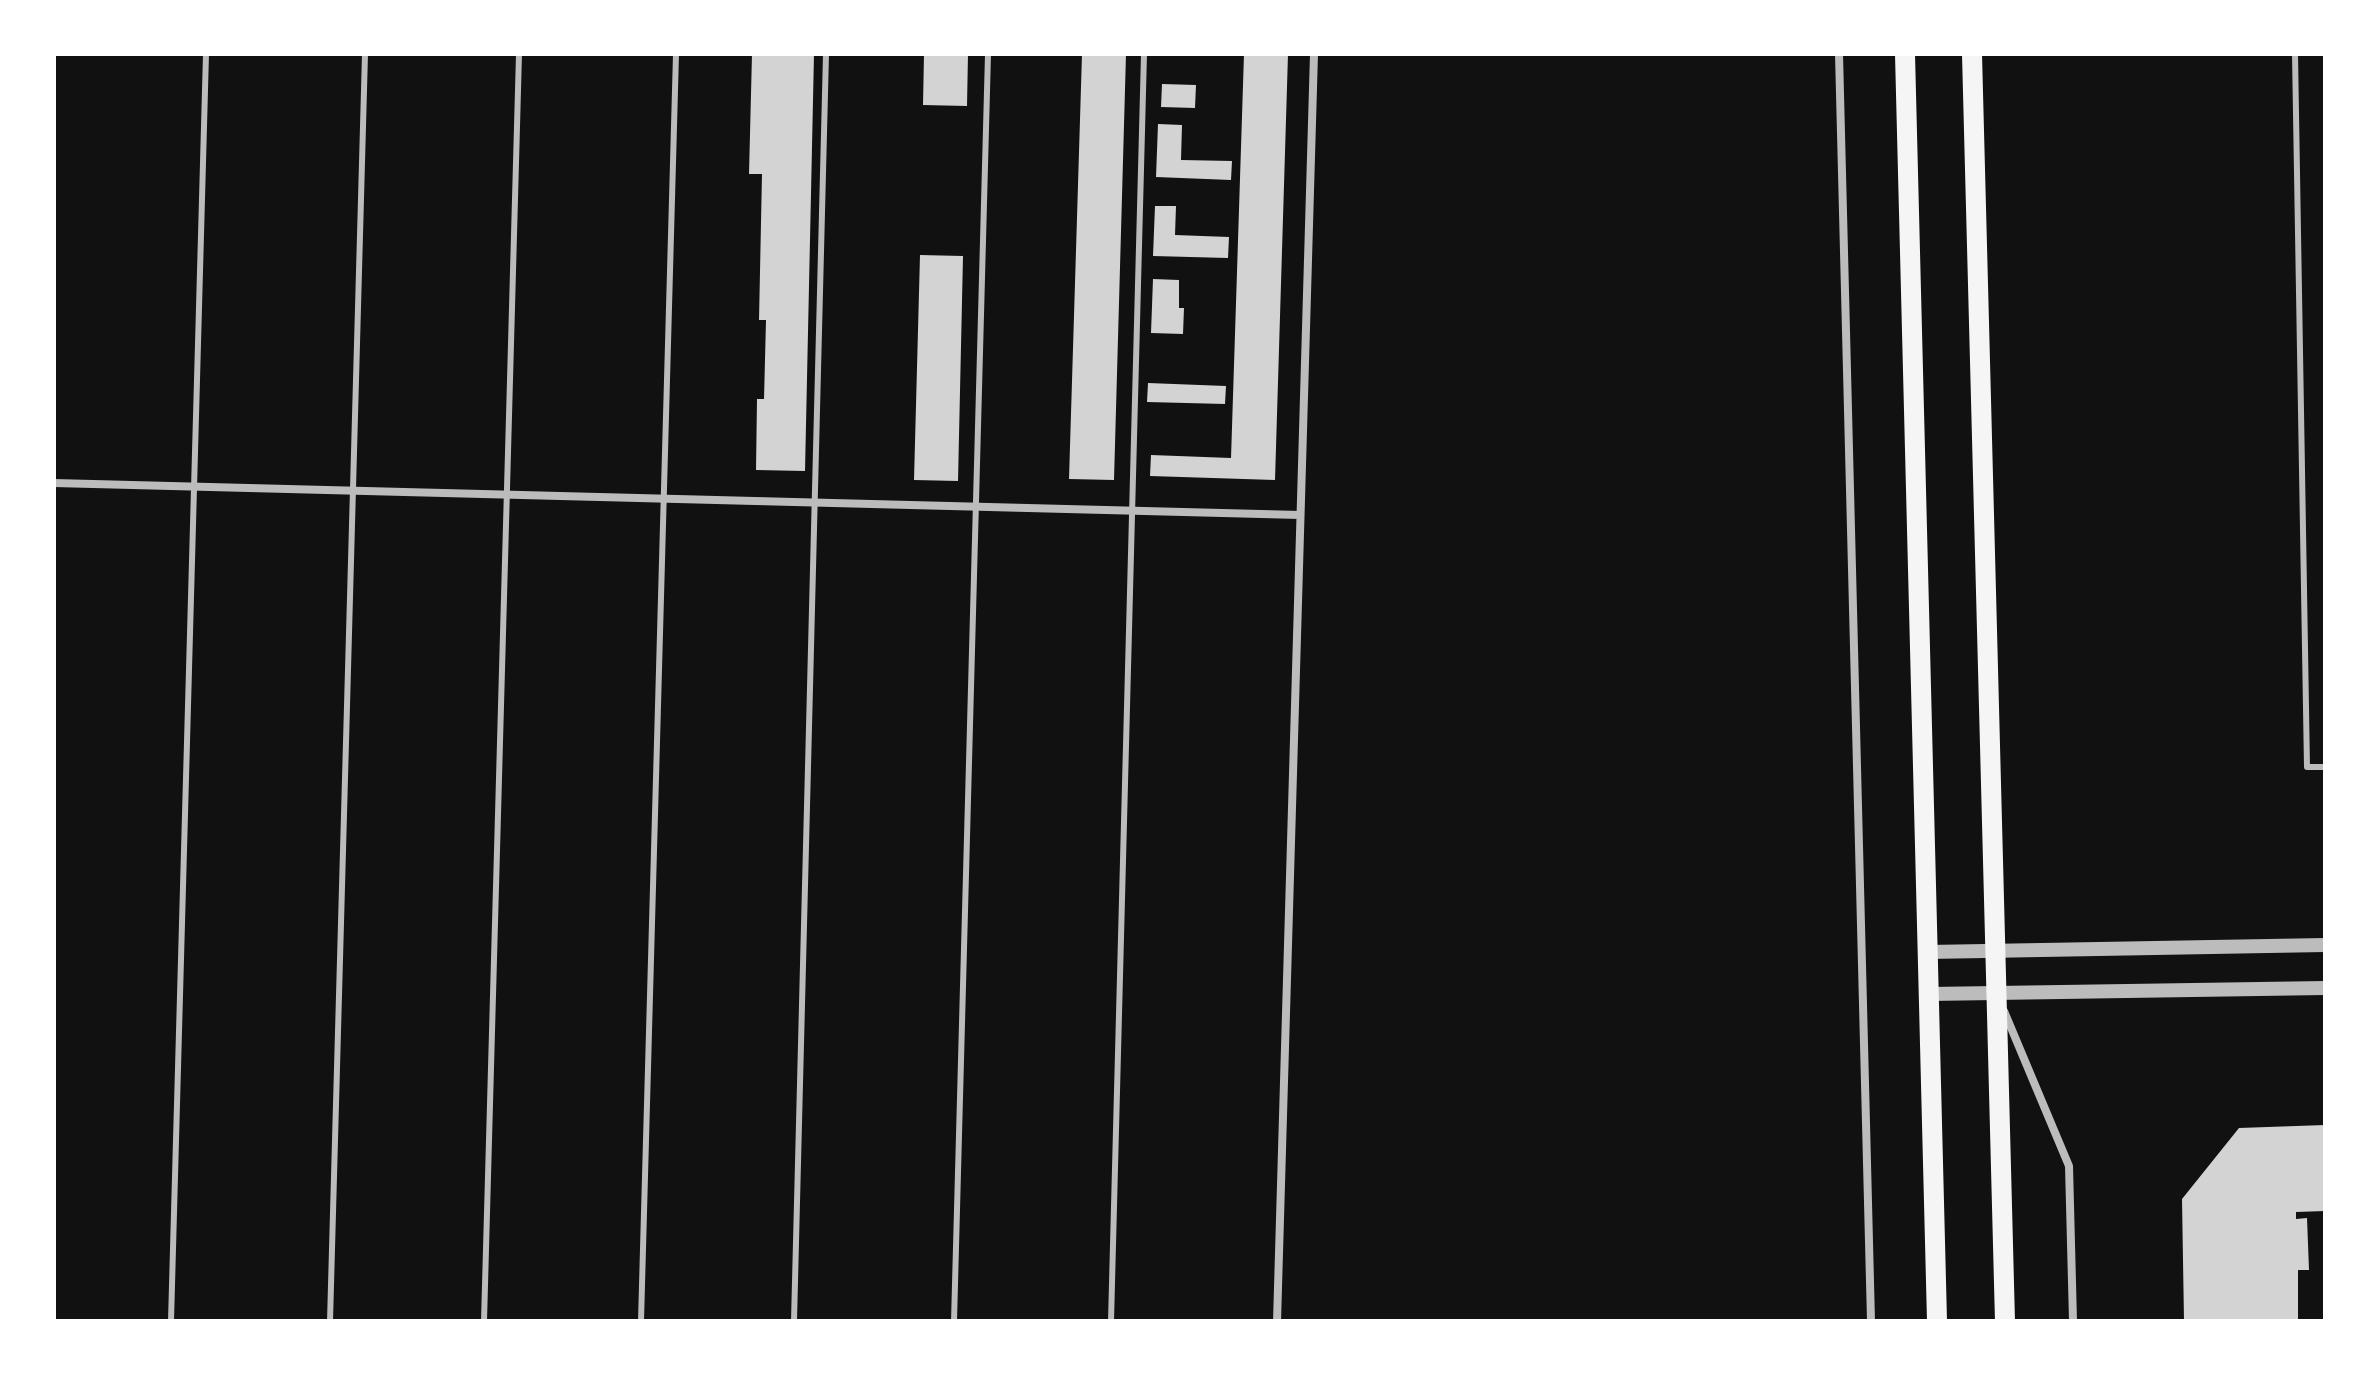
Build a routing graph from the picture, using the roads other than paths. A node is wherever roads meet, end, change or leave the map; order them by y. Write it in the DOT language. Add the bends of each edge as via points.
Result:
graph roads {
  1 [pos="206,54"];
  2 [pos="365,54"];
  3 [pos="519,54"];
  4 [pos="676,54"];
  5 [pos="826,54"];
  6 [pos="988,54"];
  7 [pos="1144,54"];
  8 [pos="1314,54"];
  9 [pos="1839,54"];
  10 [pos="1905,54"];
  11 [pos="1972,54"];
  12 [pos="2295,54"];
  13 [pos="54,483"];
  14 [pos="195,487"];
  15 [pos="353,491"];
  16 [pos="507,495"];
  17 [pos="663,498"];
  18 [pos="815,502"];
  19 [pos="976,507"];
  20 [pos="1132,511"];
  21 [pos="1300,515"];
  22 [pos="2325,767"];
  23 [pos="2325,945"];
  24 [pos="1996,951"];
  25 [pos="1928,952"];
  26 [pos="2325,988"];
  27 [pos="1997,993"];
  28 [pos="1929,994"];
  29 [pos="171,1321"];
  30 [pos="330,1321"];
  31 [pos="484,1321"];
  32 [pos="641,1321"];
  33 [pos="794,1321"];
  34 [pos="954,1321"];
  35 [pos="1111,1321"];
  36 [pos="1277,1321"];
  37 [pos="1871,1321"];
  38 [pos="1937,1321"];
  39 [pos="2005,1321"];
  40 [pos="2073,1321"];
  1 -- 14 [label="lane"];
  2 -- 15 [label="lane"];
  3 -- 16 [label="lane"];
  4 -- 17 [label="lane"];
  5 -- 18 [label="lane"];
  6 -- 19 [label="lane"];
  7 -- 20 [label="lane"];
  8 -- 21 [label="street"];
  9 -- 37 [label="street"];
  10 -- 25 [label="main road"];
  11 -- 24 [label="main road"];
  12 -- 22 [label="lane" via="2307,767"];
  13 -- 14 [label="street"];
  14 -- 15 [label="street"];
  14 -- 29 [label="lane"];
  15 -- 16 [label="street"];
  15 -- 30 [label="lane"];
  16 -- 17 [label="street"];
  16 -- 31 [label="lane"];
  17 -- 18 [label="street"];
  17 -- 32 [label="lane"];
  18 -- 19 [label="street"];
  18 -- 33 [label="lane"];
  19 -- 20 [label="street"];
  19 -- 34 [label="lane"];
  20 -- 21 [label="street"];
  20 -- 35 [label="lane"];
  21 -- 36 [label="street"];
  23 -- 24 [label="street"];
  24 -- 25 [label="street"];
  24 -- 27 [label="main road"];
  25 -- 28 [label="main road"];
  26 -- 27 [label="street"];
  27 -- 28 [label="street"];
  27 -- 39 [label="main road"];
  27 -- 40 [label="street" via="2069,1166"];
  28 -- 38 [label="main road"];
}
